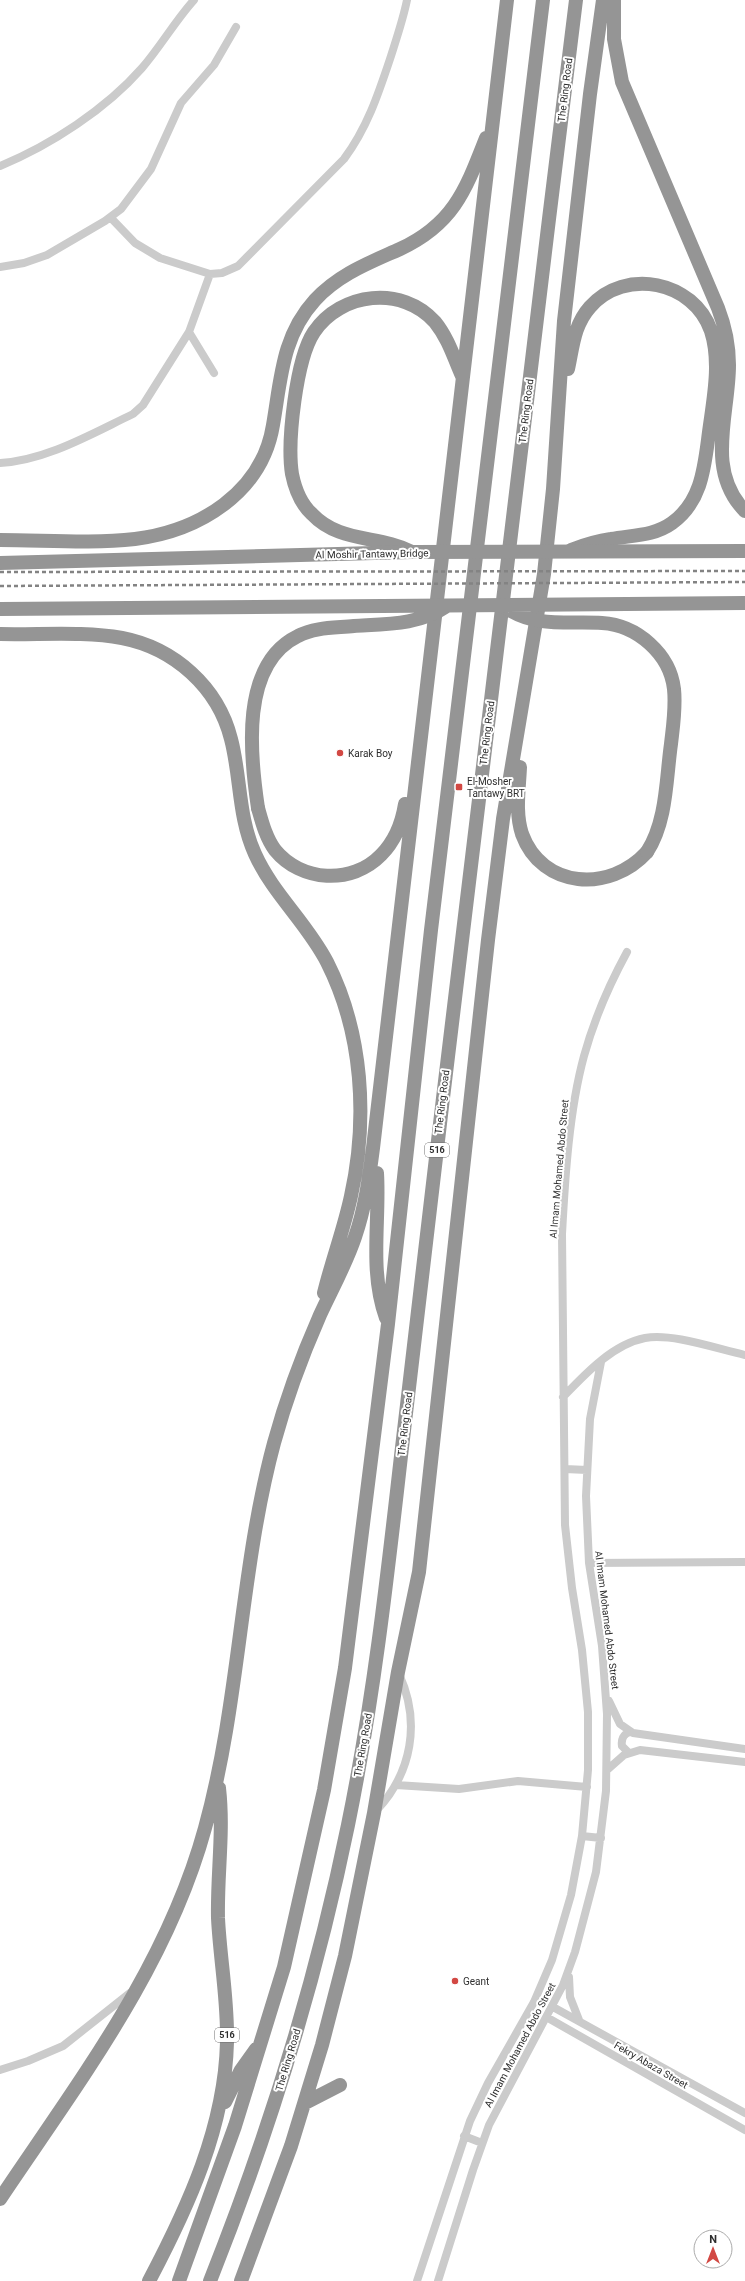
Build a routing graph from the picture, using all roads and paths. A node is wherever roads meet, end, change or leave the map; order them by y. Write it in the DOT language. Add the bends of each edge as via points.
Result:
graph roads {
  1 [pos="194,0"];
  2 [pos="407,0"];
  3 [pos="506,0"];
  4 [pos="543,0"];
  5 [pos="576,0"];
  6 [pos="603,0"];
  7 [pos="614,0"];
  8 [pos="236,27"];
  9 [pos="494,119"];
  10 [pos="0,166"];
  11 [pos="111,218"];
  12 [pos="0,267"];
  13 [pos="210,274"];
  14 [pos="189,332"];
  15 [pos="214,373"];
  16 [pos="463,378"];
  17 [pos="558,397"];
  18 [pos="0,462"];
  19 [pos="745,511"];
  20 [pos="0,540"];
  21 [pos="571,550"];
  22 [pos="745,551"];
  23 [pos="412,552"];
  24 [pos="0,563"];
  25 [pos="745,602"];
  26 [pos="503,605"];
  27 [pos="448,606"];
  28 [pos="0,609"];
  29 [pos="0,634"];
  30 [pos="516,739"];
  31 [pos="420,741"];
  32 [pos="627,952"];
  33 [pos="373,1148"];
  34 [pos="319,1316"];
  35 [pos="388,1324"];
  36 [pos="745,1355"];
  37 [pos="600,1362"];
  38 [pos="563,1397"];
  39 [pos="565,1469"];
  40 [pos="587,1470"];
  41 [pos="745,1562"];
  42 [pos="589,1563"];
  43 [pos="398,1672"];
  44 [pos="606,1696"];
  45 [pos="630,1732"];
  46 [pos="745,1749"];
  47 [pos="629,1753"];
  48 [pos="745,1762"];
  49 [pos="607,1770"];
  50 [pos="218,1776"];
  51 [pos="396,1785"];
  52 [pos="587,1786"];
  53 [pos="374,1813"];
  54 [pos="582,1836"];
  55 [pos="601,1838"];
  56 [pos="570,1969"];
  57 [pos="143,1981"];
  58 [pos="554,2007"];
  59 [pos="548,2018"];
  60 [pos="579,2020"];
  61 [pos="263,2039"];
  62 [pos="0,2070"];
  63 [pos="340,2085"];
  64 [pos="305,2103"];
  65 [pos="745,2113"];
  66 [pos="216,2124"];
  67 [pos="745,2130"];
  68 [pos="464,2136"];
  69 [pos="482,2143"];
  70 [pos="0,2199"];
  71 [pos="149,2281"];
  72 [pos="179,2281"];
  73 [pos="210,2281"];
  74 [pos="241,2281"];
  75 [pos="417,2281"];
  76 [pos="438,2281"];
  1 -- 10 [label="street" via="142,69 105,103 36,149"];
  2 -- 13 [label="street" via="374,108 351,150 243,262 227,272"];
  3 -- 9 [label="highway, 516"];
  4 -- 35 [label="highway, 516" via="431,930"];
  5 -- 73 [label="highway, The Ring Road / 516" via="460,946 389,1570 373,1686 347,1829 313,1972 259,2152"];
  6 -- 17 [label="highway, 516" via="568,275"];
  7 -- 19 [label="highway" via="614,39 625,89 725,330 729,364 722,462 730,490"];
  8 -- 11 [label="street" via="214,65 181,103 158,156 141,184"];
  9 -- 16 [label="highway, 516"];
  9 -- 20 [label="highway" via="466,188 446,216 428,232 403,248 342,277 323,292 300,320 284,356 273,427 266,450 251,477 231,499 212,514 188,525 136,538"];
  11 -- 12 [label="street" via="41,258 24,264"];
  11 -- 13 [label="street" via="128,237 151,254"];
  13 -- 14 [label="street"];
  14 -- 15 [label="street"];
  14 -- 18 [label="street" via="148,400 133,414 52,451 27,459"];
  16 -- 23 [label="highway" via="440,329 418,309 400,301 370,298 350,303 333,312 313,334 303,362 293,422 291,464 294,482 305,506 325,526 341,534 382,541"];
  16 -- 31 [label="highway, 516"];
  17 -- 21 [label="highway" via="568,368 576,330 584,314 604,295 629,284 648,283 674,290 696,306 710,330 714,348 715,377 703,474 696,495 686,510 664,528 646,535 596,542"];
  17 -- 30 [label="highway, 516" via="553,489 544,574"];
  21 -- 22 [label="highway, Al Moshir Tantawy Bridge, bridge"];
  21 -- 23 [label="highway, Al Moshir Tantawy Bridge, bridge"];
  23 -- 24 [label="highway, Al Moshir Tantawy Bridge, bridge"];
  25 -- 26 [label="highway, bridge"];
  26 -- 27 [label="highway, bridge"];
  26 -- 30 [label="highway, bridge" via="515,613 539,620 603,623 622,627 647,641 663,660 673,682 674,717 661,818 656,836 647,852 625,870 599,879 571,877 545,865 532,851 520,826 517,801 520,764"];
  27 -- 28 [label="highway, bridge"];
  27 -- 31 [label="highway, bridge" via="432,616 411,622 314,630 290,640 277,651 263,672 255,706 253,760 258,808 264,829 274,848 293,866 309,873 326,876 360,870 381,855 397,832"];
  29 -- 34 [label="highway" via="109,636 145,644 167,654 187,669 212,696 224,717 234,752 243,816 255,854 271,882 301,920 328,963 343,1000 354,1039 360,1097 358,1155 349,1206"];
  30 -- 43 [label="highway, 516" via="503,819 474,1061 424,1538"];
  31 -- 33 [label="highway, 516"];
  32 -- 38 [label="street, Al Imam Mohamed Abdo Street" via="597,1016 584,1057 575,1099 562,1234"];
  33 -- 34 [label="highway, 516" via="367,1192 359,1224 349,1254"];
  33 -- 35 [label="highway" via="377,1180 376,1276"];
  34 -- 50 [label="highway, 516" via="290,1391 266,1474 254,1535"];
  35 -- 61 [label="highway, 516" via="354,1607 336,1729 305,1882"];
  36 -- 37 [label="street" via="673,1339 646,1338 634,1341"];
  37 -- 38 [label="street"];
  37 -- 40 [label="street, Al Imam Mohamed Abdo Street" via="592,1402"];
  38 -- 39 [label="street, Al Imam Mohamed Abdo Street"];
  39 -- 40 [label="street"];
  39 -- 52 [label="street, Al Imam Mohamed Abdo Street" via="565,1524 586,1691"];
  40 -- 42 [label="street, Al Imam Mohamed Abdo Street"];
  41 -- 42 [label="street"];
  42 -- 44 [label="street, Al Imam Mohamed Abdo Street" via="602,1646"];
  43 -- 51 [label="street" via="406,1693 412,1726 408,1756"];
  43 -- 53 [label="highway, 516"];
  44 -- 45 [label="street" via="617,1720"];
  44 -- 49 [label="street, Al Imam Mohamed Abdo Street"];
  45 -- 46 [label="street"];
  45 -- 47 [label="street" via="622,1740 624,1749"];
  47 -- 48 [label="street" via="652,1750"];
  47 -- 49 [label="street" via="619,1758"];
  49 -- 55 [label="street, Al Imam Mohamed Abdo Street"];
  50 -- 57 [label="highway, 516" via="189,1881 168,1932"];
  50 -- 66 [label="highway, 516" via="222,1832 218,1918 227,2041 224,2083"];
  51 -- 52 [label="street" via="459,1789 518,1781"];
  51 -- 53 [label="street"];
  52 -- 54 [label="street, Al Imam Mohamed Abdo Street"];
  53 -- 64 [label="highway, 516" via="345,1956"];
  54 -- 55 [label="street"];
  54 -- 68 [label="street, Al Imam Mohamed Abdo Street" via="571,1895 549,1968 528,2013 488,2083"];
  55 -- 56 [label="street, Al Imam Mohamed Abdo Street" via="590,1899"];
  56 -- 58 [label="street, Al Imam Mohamed Abdo Street"];
  56 -- 60 [label="street" via="570,1997"];
  57 -- 62 [label="street" via="118,2004 63,2046"];
  57 -- 70 [label="highway, 516" via="115,2028"];
  58 -- 59 [label="street, Al Imam Mohamed Abdo Street"];
  58 -- 60 [label="street, Fekry Abaza Street"];
  59 -- 67 [label="street, Fekry Abaza Street"];
  59 -- 69 [label="street, Al Imam Mohamed Abdo Street" via="503,2096"];
  60 -- 65 [label="street, Fekry Abaza Street"];
  61 -- 66 [label="highway, 516" via="241,2070"];
  61 -- 72 [label="highway, 516" via="218,2178"];
  63 -- 64 [label="highway"];
  64 -- 74 [label="highway, 516" via="279,2182"];
  66 -- 71 [label="highway, 516" via="203,2164"];
  68 -- 69 [label="street"];
  68 -- 75 [label="street, Al Imam Mohamed Abdo Street"];
  69 -- 76 [label="street, Al Imam Mohamed Abdo Street"];
}
